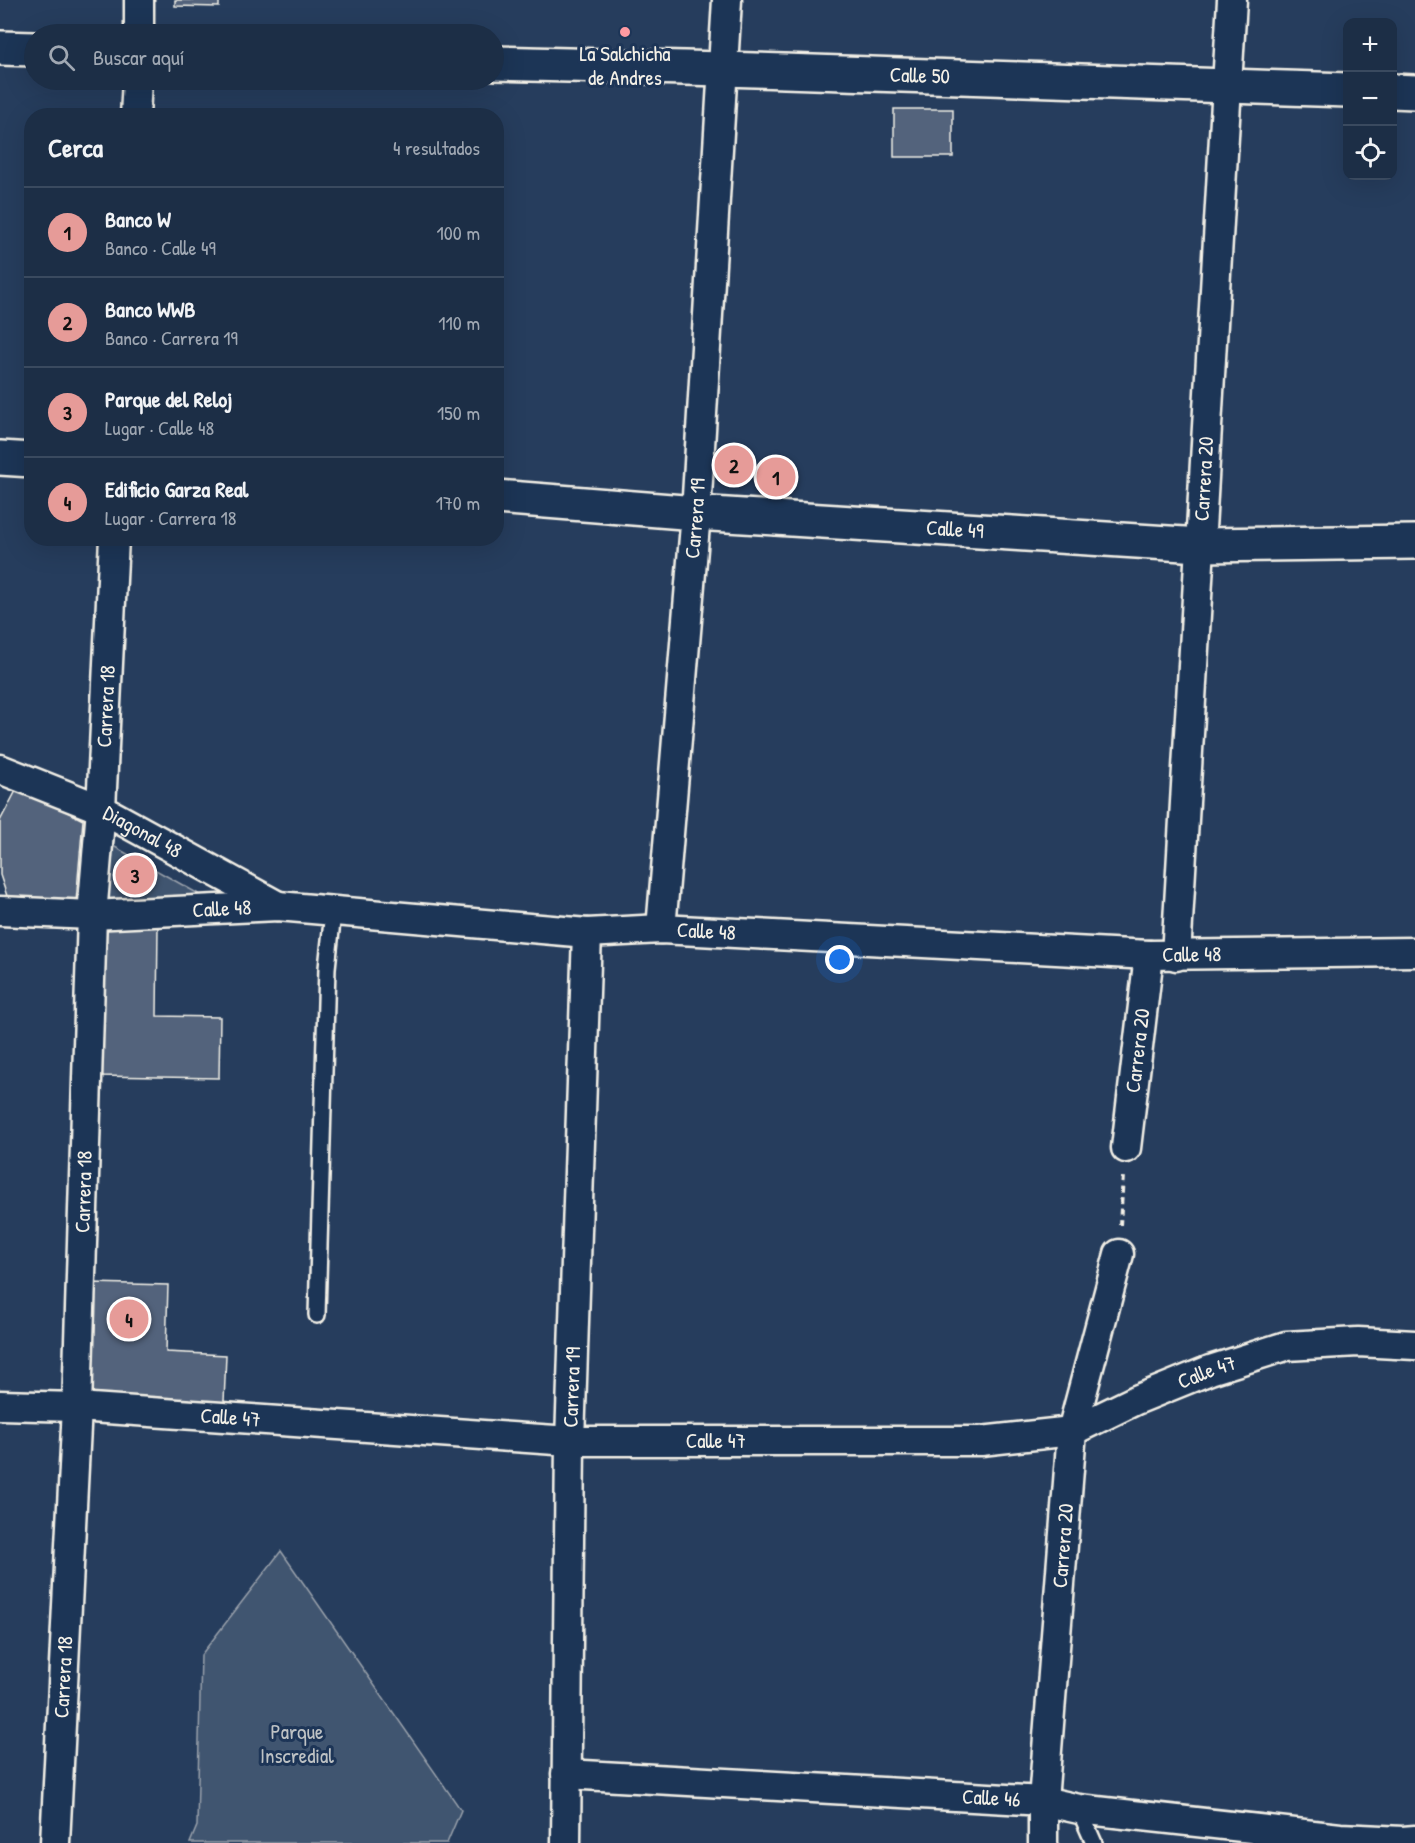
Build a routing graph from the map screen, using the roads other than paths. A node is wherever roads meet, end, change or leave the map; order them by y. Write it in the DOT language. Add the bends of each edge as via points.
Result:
graph roads {
  1 [pos="139,0"];
  2 [pos="727,0"];
  3 [pos="1232,0"];
  4 [pos="139,24"];
  5 [pos="0,48"];
  6 [pos="24,49"];
  7 [pos="504,63"];
  8 [pos="723,69"];
  9 [pos="1227,87"];
  10 [pos="136,90"];
  11 [pos="1343,90"];
  12 [pos="1397,91"];
  13 [pos="1415,92"];
  14 [pos="135,108"];
  15 [pos="0,458"];
  16 [pos="24,460"];
  17 [pos="504,498"];
  18 [pos="696,513"];
  19 [pos="1415,542"];
  20 [pos="1200,545"];
  21 [pos="114,546"];
  22 [pos="0,769"];
  23 [pos="101,809"];
  24 [pos="279,906"];
  25 [pos="0,911"];
  26 [pos="333,912"];
  27 [pos="92,915"];
  28 [pos="661,929"];
  29 [pos="587,933"];
  30 [pos="1415,952"];
  31 [pos="1162,955"];
  32 [pos="1126,1148"];
  33 [pos="1119,1254"];
  34 [pos="317,1315"];
  35 [pos="1415,1345"];
  36 [pos="0,1405"];
  37 [pos="77,1407"];
  38 [pos="1072,1431"];
  39 [pos="570,1441"];
  40 [pos="566,1774"];
  41 [pos="1043,1801"];
  42 [pos="1079,1809"];
  43 [pos="1415,1840"];
  44 [pos="55,1843"];
  45 [pos="566,1843"];
  46 [pos="1042,1843"];
  47 [pos="1094,1843"];
  1 -- 4 [label="street"];
  2 -- 8 [label="street, Carrera 19"];
  3 -- 9 [label="street, Carrera 20"];
  5 -- 6 [label="street"];
  7 -- 8 [label="street, Calle 50"];
  8 -- 9 [label="street, Calle 50"];
  8 -- 18 [label="street, Carrera 19"];
  9 -- 11 [label="street, Calle 50"];
  9 -- 20 [label="street, Carrera 20"];
  10 -- 14 [label="street"];
  12 -- 13 [label="street"];
  15 -- 16 [label="street"];
  17 -- 18 [label="street, Calle 49"];
  18 -- 20 [label="street, Calle 49"];
  18 -- 28 [label="street, Carrera 19"];
  19 -- 20 [label="street, Calle 49"];
  20 -- 31 [label="street, Carrera 20"];
  21 -- 23 [label="street, Carrera 18"];
  22 -- 23 [label="street, Diagonal 48"];
  23 -- 24 [label="street, Diagonal 48"];
  23 -- 27 [label="street, Carrera 18"];
  24 -- 26 [label="street, Calle 48"];
  24 -- 27 [label="street, Calle 48"];
  25 -- 27 [label="street, Calle 48"];
  26 -- 29 [label="street, Calle 48"];
  26 -- 34 [label="lane" via="327,968"];
  27 -- 37 [label="street, Carrera 18"];
  28 -- 29 [label="street, Calle 48"];
  28 -- 31 [label="street, Calle 48"];
  29 -- 39 [label="street, Carrera 19"];
  30 -- 31 [label="street, Calle 48"];
  31 -- 32 [label="street, Carrera 20"];
  33 -- 38 [label="street, Carrera 20"];
  35 -- 38 [label="street, Calle 47" via="1358,1342 1286,1346 1210,1370"];
  36 -- 37 [label="street, Calle 47"];
  37 -- 39 [label="street, Calle 47"];
  37 -- 44 [label="street, Carrera 18"];
  38 -- 39 [label="street, Calle 47" via="981,1441"];
  38 -- 41 [label="street, Carrera 20"];
  39 -- 40 [label="street, Carrera 19"];
  40 -- 41 [label="street, Calle 46"];
  40 -- 45 [label="street, Carrera 19"];
  41 -- 42 [label="street, Calle 46"];
  41 -- 46 [label="street, Carrera 20"];
  42 -- 43 [label="street, Calle 46" via="1340,1838"];
  42 -- 47 [label="lane"];
}
